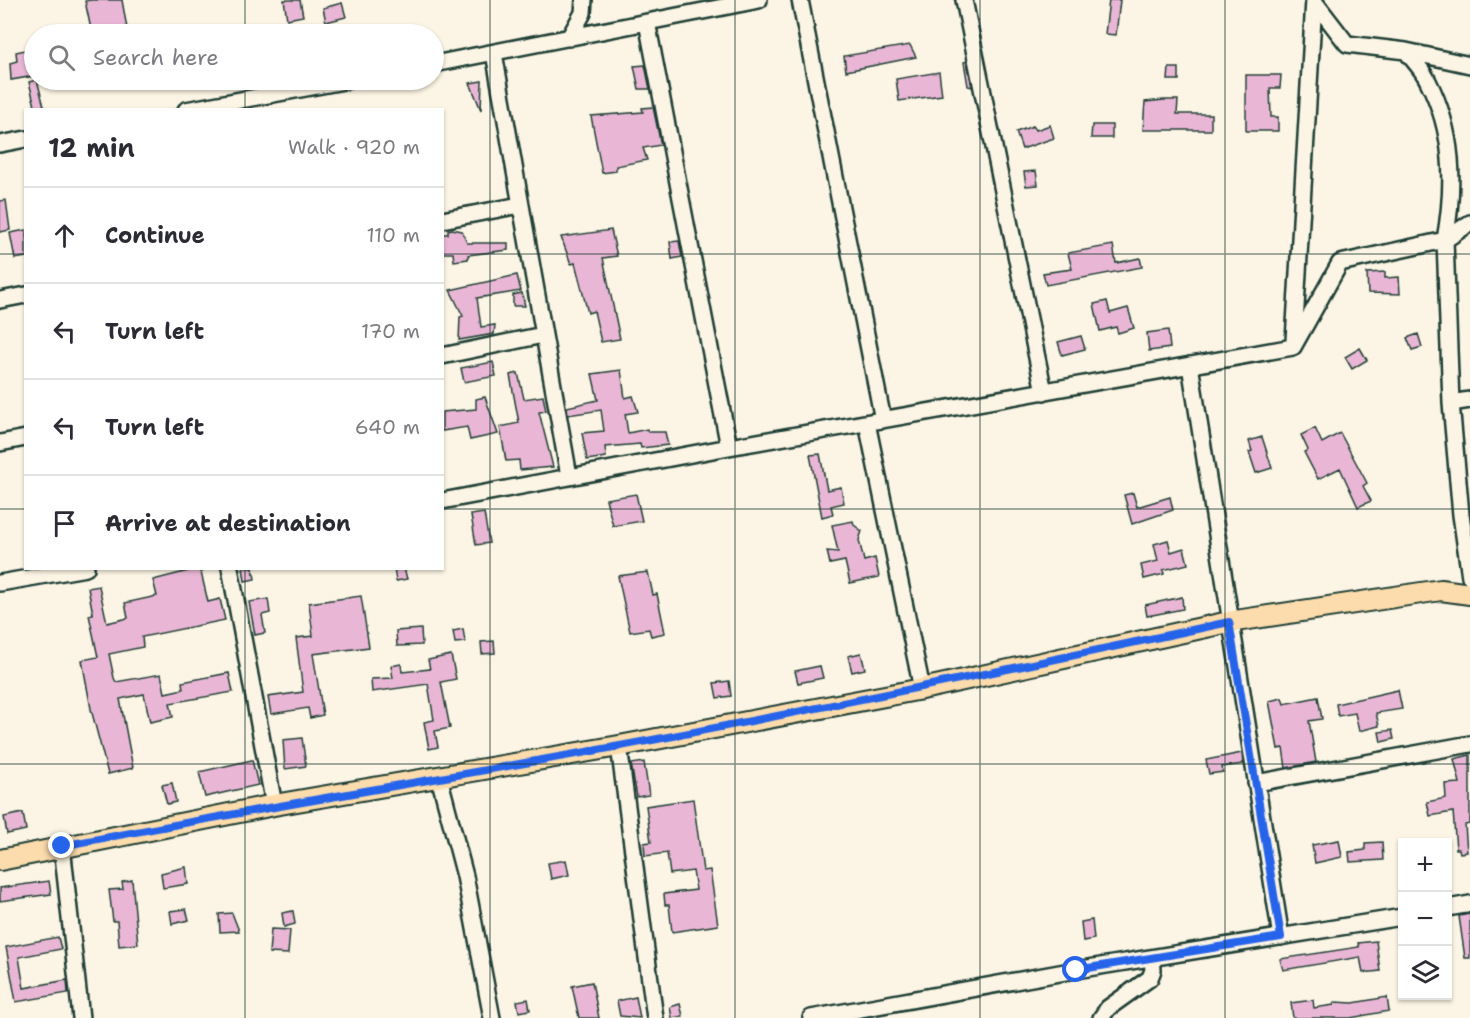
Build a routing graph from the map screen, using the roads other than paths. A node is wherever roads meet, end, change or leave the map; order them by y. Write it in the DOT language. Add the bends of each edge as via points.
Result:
graph roads {
  1 [pos="584,0"];
  2 [pos="759,0"];
  3 [pos="800,0"];
  4 [pos="964,0"];
  5 [pos="1314,1"];
  6 [pos="647,22"];
  7 [pos="569,38"];
  8 [pos="1406,51"];
  9 [pos="494,53"];
  10 [pos="444,62"];
  11 [pos="1470,65"];
  12 [pos="295,90"];
  13 [pos="197,108"];
  14 [pos="24,139"];
  15 [pos="0,144"];
  16 [pos="519,205"];
  17 [pos="444,220"];
  18 [pos="1470,224"];
  19 [pos="1444,240"];
  20 [pos="24,295"];
  21 [pos="0,300"];
  22 [pos="543,335"];
  23 [pos="1293,347"];
  24 [pos="444,356"];
  25 [pos="1190,365"];
  26 [pos="1044,392"];
  27 [pos="1470,400"];
  28 [pos="1451,403"];
  29 [pos="883,420"];
  30 [pos="867,423"];
  31 [pos="24,438"];
  32 [pos="0,443"];
  33 [pos="729,447"];
  34 [pos="569,476"];
  35 [pos="444,501"];
  36 [pos="72,570"];
  37 [pos="230,570"];
  38 [pos="0,580"];
  39 [pos="1469,590"];
  40 [pos="1229,622"];
  41 [pos="921,688"];
  42 [pos="1470,744"];
  43 [pos="619,746"];
  44 [pos="440,777"];
  45 [pos="1256,783"];
  46 [pos="274,805"];
  47 [pos="62,846"];
  48 [pos="0,860"];
  49 [pos="1470,904"];
  50 [pos="1452,907"];
  51 [pos="1398,917"];
  52 [pos="1281,937"];
  53 [pos="1152,958"];
  54 [pos="81,1018"];
  55 [pos="492,1018"];
  56 [pos="655,1018"];
  57 [pos="811,1018"];
  58 [pos="1101,1018"];
  1 -- 7 [label="street" via="583,13"];
  2 -- 6 [label="street"];
  3 -- 29 [label="street"];
  4 -- 26 [label="street"];
  5 -- 8 [label="street" via="1347,44"];
  5 -- 23 [label="street"];
  6 -- 7 [label="street"];
  6 -- 33 [label="street"];
  7 -- 9 [label="street"];
  8 -- 11 [label="street"];
  8 -- 19 [label="street" via="1428,80 1450,142 1452,200"];
  9 -- 10 [label="street"];
  9 -- 16 [label="street"];
  12 -- 13 [label="street"];
  14 -- 15 [label="street"];
  16 -- 17 [label="street"];
  16 -- 22 [label="street"];
  18 -- 19 [label="street"];
  19 -- 23 [label="street" via="1340,263"];
  19 -- 28 [label="street"];
  20 -- 21 [label="street"];
  22 -- 24 [label="street"];
  22 -- 34 [label="street"];
  23 -- 25 [label="street"];
  25 -- 26 [label="street"];
  25 -- 40 [label="street"];
  26 -- 29 [label="street"];
  27 -- 28 [label="street"];
  28 -- 39 [label="street"];
  29 -- 30 [label="street"];
  30 -- 33 [label="street"];
  30 -- 41 [label="street"];
  31 -- 32 [label="street"];
  33 -- 34 [label="street"];
  34 -- 35 [label="street"];
  36 -- 38 [label="street"];
  37 -- 46 [label="street"];
  39 -- 40 [label="main road" via="1441,590"];
  40 -- 41 [label="main road"];
  40 -- 45 [label="street"];
  41 -- 43 [label="main road"];
  42 -- 45 [label="street"];
  43 -- 44 [label="main road"];
  43 -- 56 [label="street"];
  44 -- 46 [label="main road"];
  44 -- 55 [label="street" via="465,876"];
  45 -- 52 [label="street"];
  46 -- 47 [label="main road"];
  47 -- 48 [label="main road"];
  47 -- 54 [label="street"];
  49 -- 50 [label="street"];
  51 -- 52 [label="street"];
  52 -- 53 [label="street"];
  53 -- 57 [label="street"];
  53 -- 58 [label="street" via="1154,970 1150,978 1108,1008"];
}
